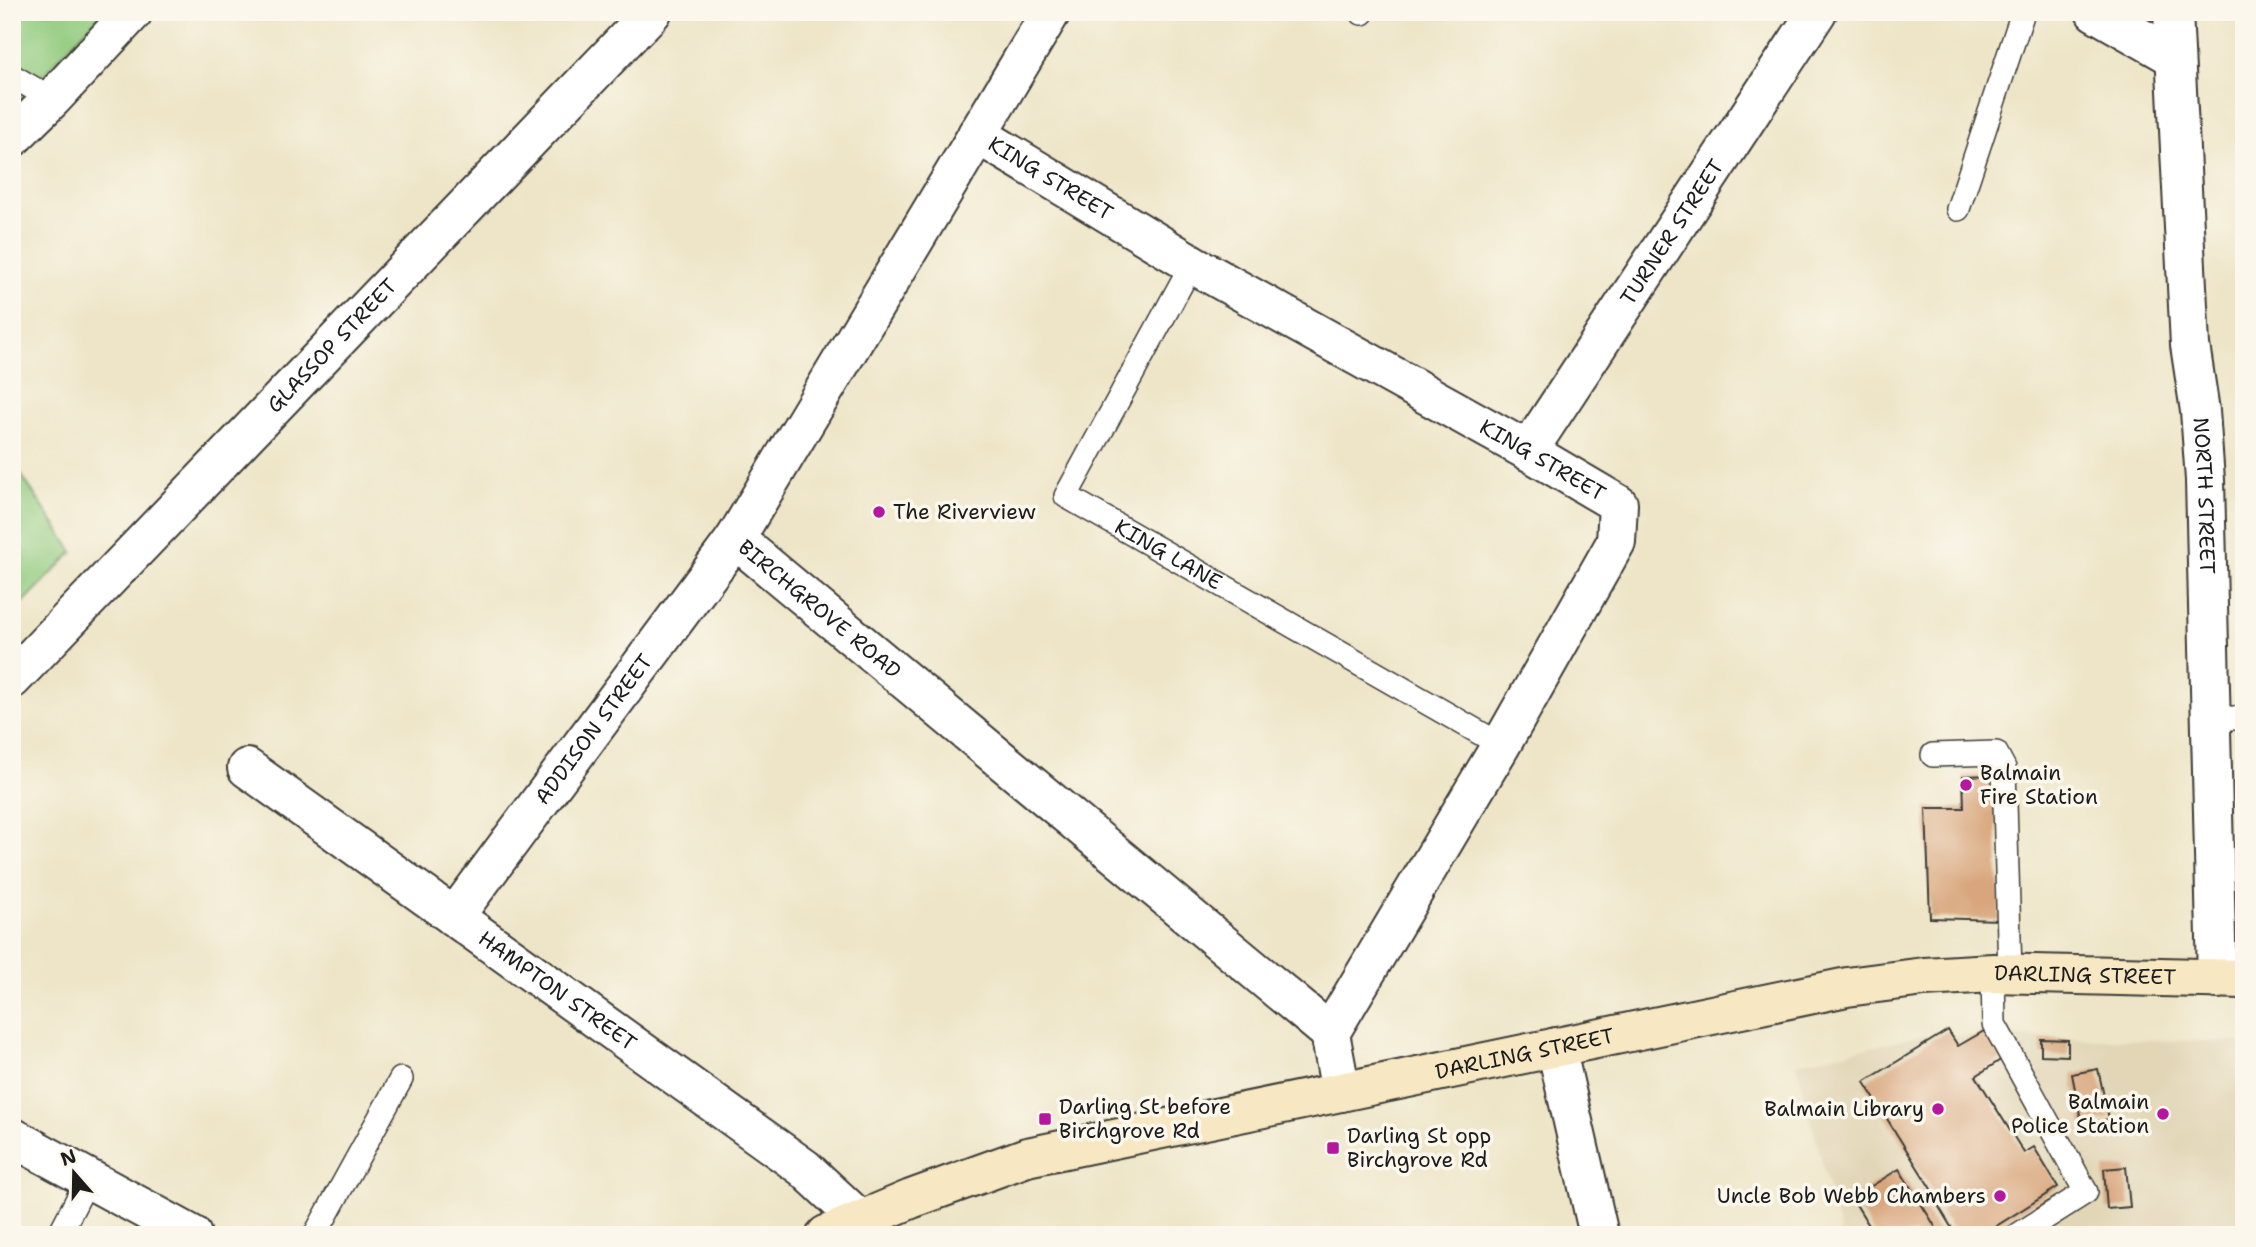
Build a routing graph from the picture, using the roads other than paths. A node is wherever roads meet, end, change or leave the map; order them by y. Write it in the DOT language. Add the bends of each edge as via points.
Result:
graph roads {
  1 [pos="133,12"];
  2 [pos="652,12"];
  3 [pos="1051,12"];
  4 [pos="1817,12"];
  5 [pos="2022,12"];
  6 [pos="2095,12"];
  7 [pos="2173,12"];
  8 [pos="2175,57"];
  9 [pos="12,76"];
  10 [pos="52,99"];
  11 [pos="977,134"];
  12 [pos="12,138"];
  13 [pos="1958,209"];
  14 [pos="1192,264"];
  15 [pos="1528,451"];
  16 [pos="735,539"];
  17 [pos="12,679"];
  18 [pos="2228,718"];
  19 [pos="1501,745"];
  20 [pos="1933,755"];
  21 [pos="247,768"];
  22 [pos="454,917"];
  23 [pos="2001,973"];
  24 [pos="2230,979"];
  25 [pos="1330,1033"];
  26 [pos="1556,1047"];
  27 [pos="401,1079"];
  28 [pos="1341,1092"];
  29 [pos="12,1137"];
  30 [pos="88,1179"];
  31 [pos="861,1221"];
  32 [pos="2018,1234"];
  33 [pos="59,1235"];
  34 [pos="192,1235"];
  35 [pos="315,1235"];
  36 [pos="826,1235"];
  37 [pos="1599,1235"];
  1 -- 10 [label="street"];
  2 -- 17 [label="street, GLASSOP STREET"];
  3 -- 11 [label="street, BIRCHGROVE ROAD"];
  4 -- 15 [label="street, TURNER STREET"];
  5 -- 13 [label="lane"];
  6 -- 8 [label="street"];
  7 -- 8 [label="street, NORTH STREET"];
  8 -- 18 [label="street, NORTH STREET" via="2190,345"];
  9 -- 10 [label="lane"];
  10 -- 12 [label="street"];
  11 -- 14 [label="street, KING STREET"];
  11 -- 16 [label="street, BIRCHGROVE ROAD"];
  14 -- 15 [label="street, KING STREET"];
  14 -- 19 [label="lane, KING LANE" via="1066,496"];
  15 -- 19 [label="street, KING STREET" via="1618,504 1616,542"];
  16 -- 22 [label="street, ADDISON STREET"];
  16 -- 25 [label="street, BIRCHGROVE ROAD"];
  18 -- 24 [label="street, NORTH STREET"];
  19 -- 25 [label="street, KING STREET"];
  20 -- 23 [label="lane" via="1996,753 2004,768"];
  21 -- 22 [label="street, HAMPTON STREET"];
  22 -- 31 [label="street, HAMPTON STREET" via="804,1168"];
  23 -- 24 [label="street, DARLING STREET"];
  23 -- 26 [label="street, DARLING STREET" via="1924,976 1847,987"];
  23 -- 32 [label="lane" via="1994,1024 2085,1192"];
  25 -- 28 [label="street"];
  26 -- 28 [label="street, DARLING STREET"];
  26 -- 37 [label="street"];
  27 -- 35 [label="lane"];
  28 -- 31 [label="street, DARLING STREET" via="1027,1157"];
  29 -- 30 [label="street"];
  30 -- 33 [label="lane"];
  30 -- 34 [label="street"];
  31 -- 36 [label="street, DARLING STREET"];
}
